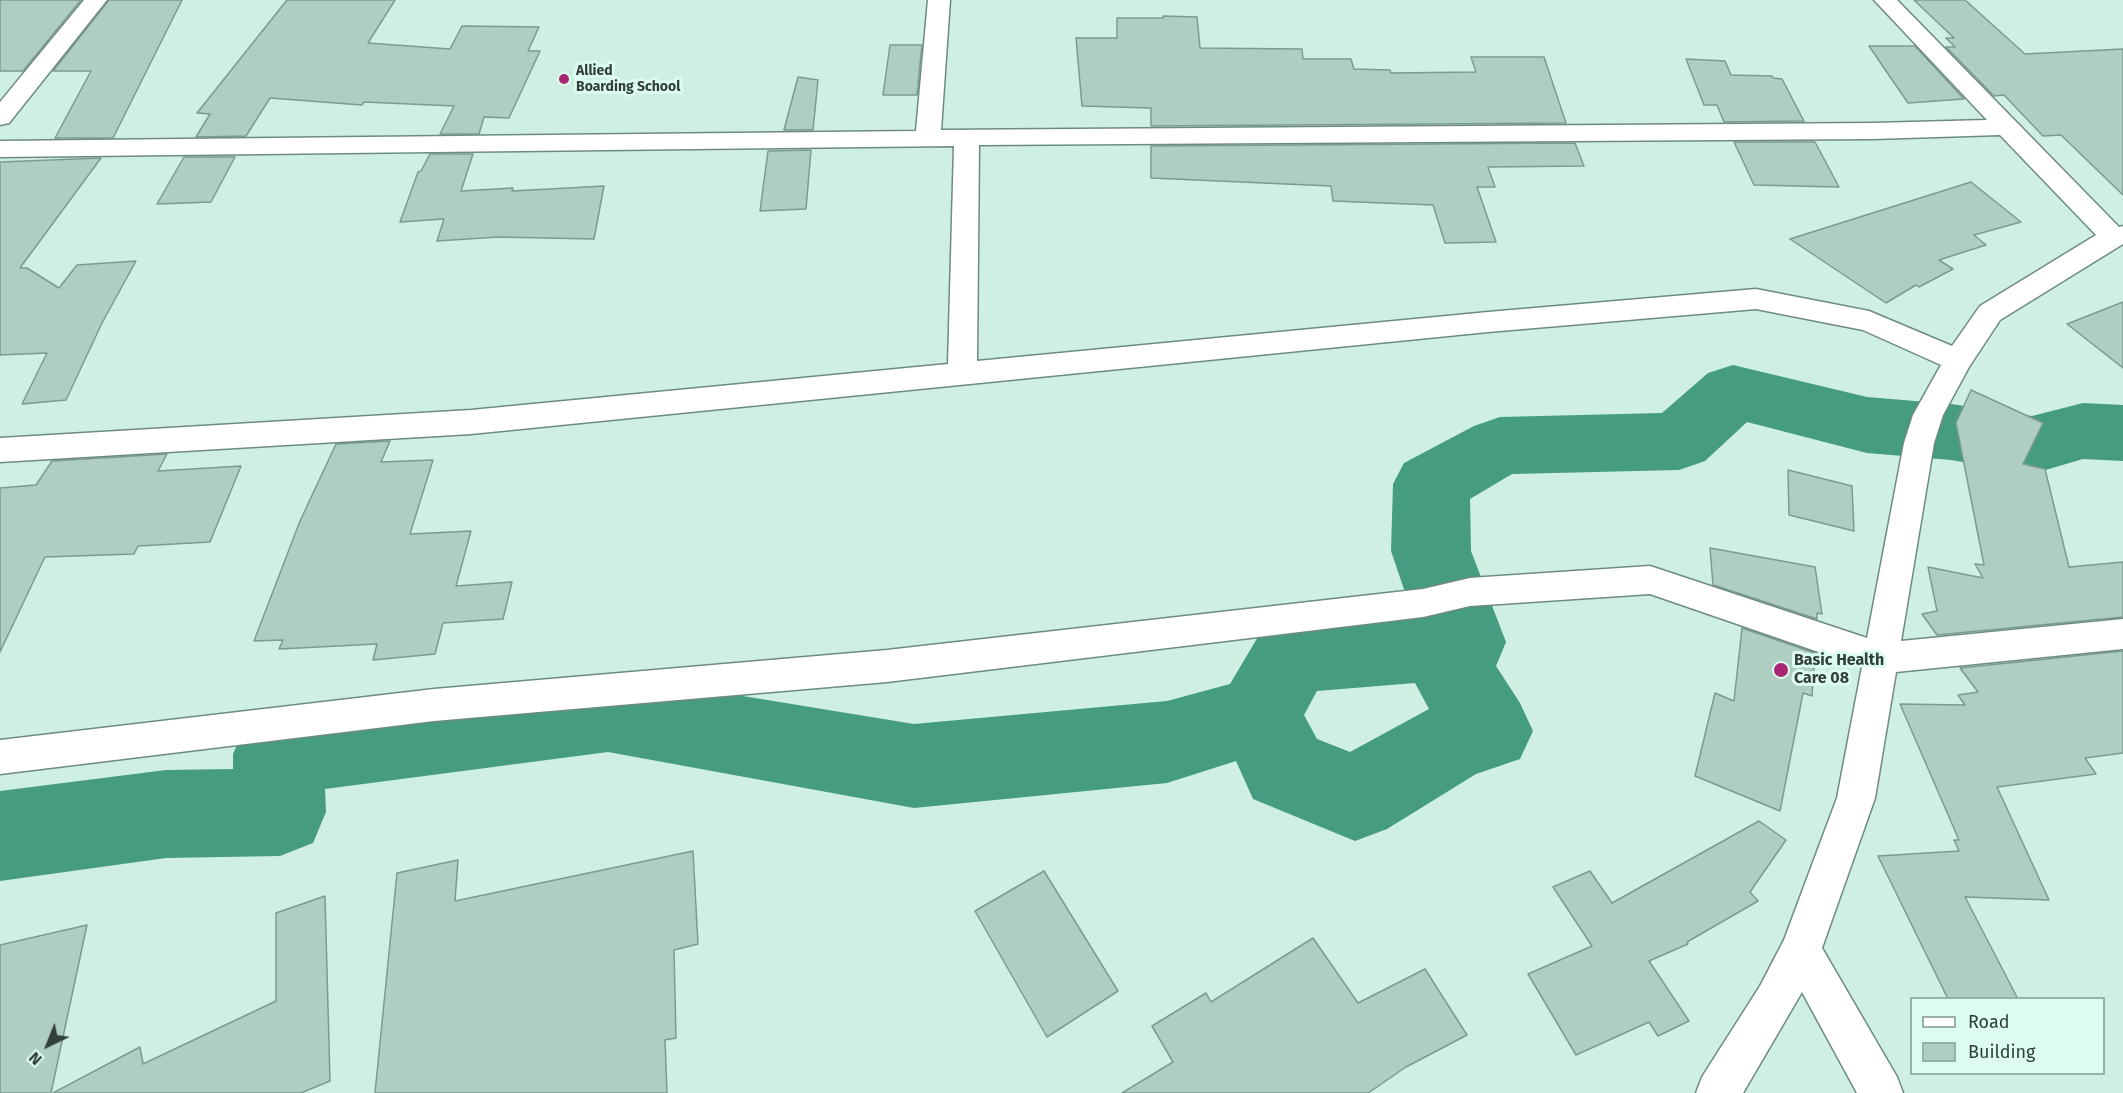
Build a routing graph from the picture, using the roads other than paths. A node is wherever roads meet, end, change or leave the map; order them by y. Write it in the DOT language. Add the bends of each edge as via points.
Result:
graph roads {
  1 [pos="96,0"];
  2 [pos="939,0"];
  3 [pos="1885,0"];
  4 [pos="0,118"];
  5 [pos="2006,127"];
  6 [pos="967,138"];
  7 [pos="928,139"];
  8 [pos="0,149"];
  9 [pos="2118,236"];
  10 [pos="1958,362"];
  11 [pos="962,375"];
  12 [pos="0,450"];
  13 [pos="2123,634"];
  14 [pos="1880,658"];
  15 [pos="0,757"];
  16 [pos="1801,950"];
  17 [pos="1718,1093"];
  18 [pos="1881,1093"];
  1 -- 4 [label="street"];
  2 -- 7 [label="street"];
  3 -- 5 [label="street"];
  5 -- 6 [label="street"];
  5 -- 9 [label="street"];
  6 -- 7 [label="street"];
  6 -- 11 [label="street"];
  7 -- 8 [label="street"];
  9 -- 10 [label="street" via="1990,313"];
  10 -- 11 [label="street" via="1869,321 1756,299"];
  10 -- 14 [label="street" via="1924,429"];
  11 -- 12 [label="street" via="471,422"];
  13 -- 14 [label="street"];
  14 -- 15 [label="street" via="1650,580 1470,592 1423,603 887,666 434,705"];
  14 -- 16 [label="street" via="1856,798"];
  16 -- 17 [label="street" via="1775,1001"];
  16 -- 18 [label="street"];
}
